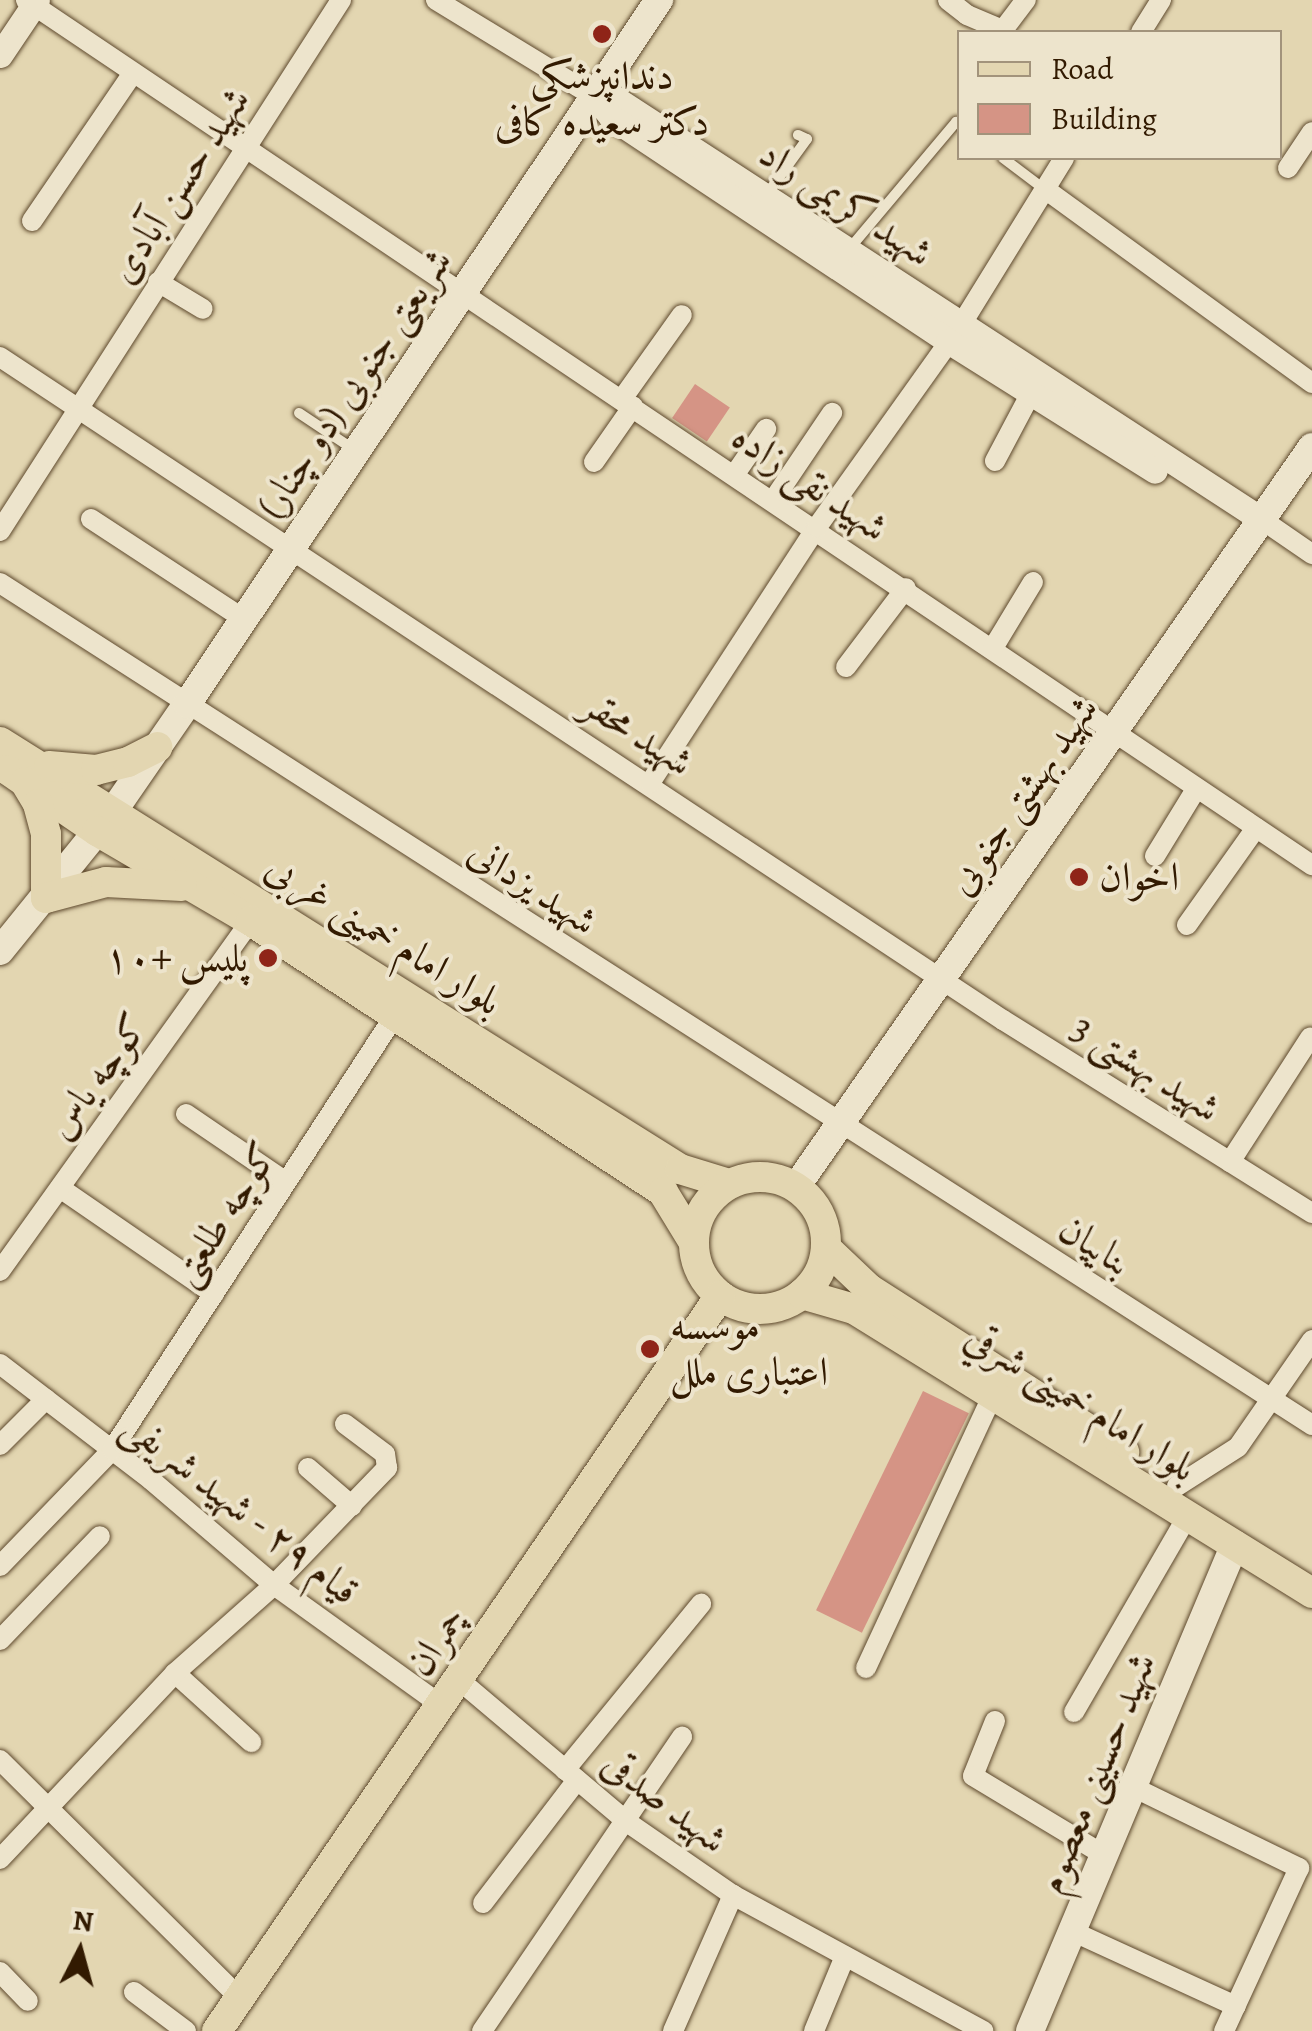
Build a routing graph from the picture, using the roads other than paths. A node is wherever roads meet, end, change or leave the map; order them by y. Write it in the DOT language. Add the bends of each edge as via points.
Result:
graph roads {
  1 [pos="340,0"];
  2 [pos="436,0"];
  3 [pos="659,0"];
  4 [pos="948,0"];
  5 [pos="1026,0"];
  6 [pos="1161,0"];
  7 [pos="32,2"];
  8 [pos="1142,30"];
  9 [pos="0,55"];
  10 [pos="132,73"];
  11 [pos="594,97"];
  12 [pos="957,122"];
  13 [pos="1312,132"];
  14 [pos="798,135"];
  15 [pos="244,148"];
  16 [pos="1006,160"];
  17 [pos="1063,160"];
  18 [pos="1288,168"];
  19 [pos="1045,190"];
  20 [pos="766,195"];
  21 [pos="32,222"];
  22 [pos="850,249"];
  23 [pos="158,282"];
  24 [pos="462,294"];
  25 [pos="203,309"];
  26 [pos="682,315"];
  27 [pos="954,333"];
  28 [pos="0,357"];
  29 [pos="1312,382"];
  30 [pos="1031,393"];
  31 [pos="627,402"];
  32 [pos="78,408"];
  33 [pos="299,413"];
  34 [pos="832,413"];
  35 [pos="766,429"];
  36 [pos="1312,447"];
  37 [pos="357,451"];
  38 [pos="995,460"];
  39 [pos="594,462"];
  40 [pos="735,474"];
  41 [pos="774,499"];
  42 [pos="91,519"];
  43 [pos="1257,525"];
  44 [pos="817,528"];
  45 [pos="0,531"];
  46 [pos="292,548"];
  47 [pos="1312,554"];
  48 [pos="1034,582"];
  49 [pos="0,584"];
  50 [pos="906,588"];
  51 [pos="244,619"];
  52 [pos="993,648"];
  53 [pos="846,667"];
  54 [pos="187,704"];
  55 [pos="1116,731"];
  56 [pos="0,742"];
  57 [pos="156,746"];
  58 [pos="18,769"];
  59 [pos="650,783"];
  60 [pos="1196,788"];
  61 [pos="105,820"];
  62 [pos="1256,828"];
  63 [pos="1155,856"];
  64 [pos="1312,864"];
  65 [pos="199,890"];
  66 [pos="46,898"];
  67 [pos="250,921"];
  68 [pos="1187,925"];
  69 [pos="0,951"];
  70 [pos="945,978"];
  71 [pos="394,1015"];
  72 [pos="1310,1038"];
  73 [pos="186,1114"];
  74 [pos="840,1126"];
  75 [pos="1230,1162"];
  76 [pos="286,1182"];
  77 [pos="729,1184"];
  78 [pos="796,1187"];
  79 [pos="60,1188"];
  80 [pos="1312,1214"];
  81 [pos="693,1242"];
  82 [pos="826,1248"];
  83 [pos="0,1271"];
  84 [pos="214,1294"];
  85 [pos="802,1294"];
  86 [pos="720,1296"];
  87 [pos="1312,1340"];
  88 [pos="0,1364"];
  89 [pos="993,1395"];
  90 [pos="1272,1398"];
  91 [pos="46,1399"];
  92 [pos="345,1424"];
  93 [pos="1312,1425"];
  94 [pos="0,1445"];
  95 [pos="112,1450"];
  96 [pos="308,1468"];
  97 [pos="1177,1486"];
  98 [pos="352,1506"];
  99 [pos="1188,1515"];
  100 [pos="100,1536"];
  101 [pos="1234,1544"];
  102 [pos="0,1566"];
  103 [pos="1312,1572"];
  104 [pos="274,1585"];
  105 [pos="1312,1593"];
  106 [pos="701,1604"];
  107 [pos="0,1640"];
  108 [pos="866,1668"];
  109 [pos="175,1673"];
  110 [pos="449,1692"];
  111 [pos="1074,1712"];
  112 [pos="995,1721"];
  113 [pos="682,1738"];
  114 [pos="251,1742"];
  115 [pos="0,1760"];
  116 [pos="571,1775"];
  117 [pos="1133,1787"];
  118 [pos="46,1808"];
  119 [pos="627,1822"];
  120 [pos="1104,1855"];
  121 [pos="0,1859"];
  122 [pos="733,1896"];
  123 [pos="484,1904"];
  124 [pos="1074,1932"];
  125 [pos="846,1956"];
  126 [pos="0,1972"];
  127 [pos="134,1992"];
  128 [pos="240,1998"];
  129 [pos="28,2001"];
  130 [pos="1236,2006"];
  131 [pos="491,2028"];
  132 [pos="186,2031"];
  133 [pos="217,2031"];
  134 [pos="673,2031"];
  135 [pos="814,2031"];
  136 [pos="984,2031"];
  137 [pos="1030,2031"];
  138 [pos="1224,2031"];
  1 -- 15 [label="street, شهید حسن آبادی"];
  2 -- 11 [label="street"];
  3 -- 11 [label="main road, شریعتی جنوبی (دو چنار)"];
  4 -- 5 [label="street" via="994,30 1003,30"];
  6 -- 8 [label="street"];
  7 -- 9 [label="street"];
  7 -- 10 [label="street, شهید نقی زاده"];
  10 -- 15 [label="street, شهید نقی زاده"];
  10 -- 21 [label="street"];
  11 -- 20 [label="street, شهید کریمی راد" via="616,99"];
  11 -- 24 [label="main road, شریعتی جنوبی (دو چنار)"];
  11 -- 27 [label="street, شهید کریمی راد" via="611,116"];
  12 -- 22 [label="lane"];
  13 -- 18 [label="street"];
  14 -- 20 [label="lane" via="807,139"];
  15 -- 23 [label="street, شهید حسن آبادی"];
  15 -- 24 [label="street, شهید نقی زاده"];
  16 -- 19 [label="lane"];
  17 -- 19 [label="street"];
  19 -- 27 [label="street"];
  19 -- 29 [label="street"];
  20 -- 22 [label="street, شهید کریمی راد"];
  22 -- 27 [label="street, شهید کریمی راد"];
  23 -- 25 [label="street"];
  23 -- 32 [label="street, شهید حسن آبادی"];
  24 -- 31 [label="street, شهید نقی زاده"];
  24 -- 37 [label="main road, شریعتی جنوبی (دو چنار)"];
  26 -- 31 [label="street"];
  27 -- 30 [label="street, شهید کریمی راد"];
  27 -- 43 [label="street, شهید کریمی راد"];
  27 -- 44 [label="street"];
  28 -- 32 [label="street, شهید محقر"];
  30 -- 38 [label="street"];
  30 -- 43 [label="street, شهید کریمی راد"];
  31 -- 39 [label="street"];
  31 -- 40 [label="street, شهید نقی زاده"];
  32 -- 45 [label="street, شهید حسن آبادی"];
  32 -- 46 [label="street, شهید محقر"];
  33 -- 37 [label="lane"];
  34 -- 41 [label="street"];
  35 -- 40 [label="street"];
  36 -- 43 [label="main road, شهید بهشتی جنوبی"];
  37 -- 46 [label="main road, شریعتی جنوبی (دو چنار)"];
  40 -- 41 [label="street, شهید نقی زاده"];
  41 -- 44 [label="street, شهید نقی زاده"];
  42 -- 51 [label="street"];
  43 -- 47 [label="street"];
  43 -- 55 [label="main road, شهید بهشتی جنوبی"];
  44 -- 50 [label="street, شهید نقی زاده"];
  44 -- 59 [label="street"];
  46 -- 51 [label="main road, شریعتی جنوبی (دو چنار)"];
  46 -- 59 [label="street, شهید محقر"];
  48 -- 52 [label="street"];
  49 -- 54 [label="street, شهید یزدانی"];
  50 -- 52 [label="street, شهید نقی زاده"];
  50 -- 53 [label="street"];
  51 -- 54 [label="main road, شریعتی جنوبی (دو چنار)"];
  52 -- 55 [label="street, شهید نقی زاده"];
  54 -- 57 [label="main road, شریعتی جنوبی (دو چنار)"];
  54 -- 74 [label="street, شهید یزدانی"];
  55 -- 60 [label="street, شهید نقی زاده"];
  55 -- 70 [label="main road, شهید بهشتی جنوبی"];
  56 -- 58 [label="main road, بلوار امام خمینی غربی"];
  57 -- 58 [label="main road" via="96,770"];
  57 -- 61 [label="main road, شریعتی جنوبی (دو چنار)"];
  58 -- 61 [label="main road, بلوار امام خمینی غربی"];
  58 -- 66 [label="main road" via="46,834"];
  59 -- 70 [label="street, شهید محقر"];
  60 -- 62 [label="street, شهید نقی زاده"];
  60 -- 63 [label="street"];
  61 -- 65 [label="main road, بلوار امام خمینی غربی"];
  61 -- 66 [label="main road, شریعتی جنوبی (دو چنار)"];
  61 -- 77 [label="main road, بلوار امام خمینی غربی" via="680,1169"];
  62 -- 64 [label="street, شهید نقی زاده"];
  62 -- 68 [label="street"];
  65 -- 66 [label="main road" via="106,882"];
  65 -- 67 [label="main road, بلوار امام خمینی غربی"];
  66 -- 69 [label="main road, شریعتی جنوبی (دو چنار)"];
  67 -- 71 [label="main road, بلوار امام خمینی غربی"];
  67 -- 79 [label="street, کوچه یاس"];
  70 -- 74 [label="main road, شهید بهشتی جنوبی"];
  70 -- 75 [label="street, شهید بهشتی 3"];
  71 -- 76 [label="street, کوچه طلعتی"];
  71 -- 81 [label="main road, بلوار امام خمینی غربی" via="663,1192"];
  72 -- 75 [label="street"];
  73 -- 76 [label="street"];
  74 -- 78 [label="main road, شهید بهشتی جنوبی"];
  74 -- 90 [label="street, بناییان"];
  75 -- 80 [label="street, شهید بهشتی 3"];
  76 -- 84 [label="street, کوچه طلعتی"];
  77 -- 78 [label="main road" via="763,1177"];
  77 -- 81 [label="main road" via="703,1208"];
  78 -- 82 [label="main road" via="820,1214"];
  79 -- 83 [label="street, کوچه یاس"];
  79 -- 84 [label="street"];
  81 -- 86 [label="main road" via="705,1281"];
  82 -- 85 [label="main road" via="814,1282"];
  82 -- 97 [label="main road, بلوار امام خمینی شرقي" via="869,1289"];
  84 -- 95 [label="street, کوچه طلعتی"];
  85 -- 86 [label="main road" via="761,1309"];
  85 -- 89 [label="main road, بلوار امام خمینی شرقي" via="854,1309"];
  86 -- 110 [label="main road, چمران"];
  87 -- 90 [label="street"];
  88 -- 91 [label="street, قیام ۲۹ - شهید شریفی"];
  89 -- 99 [label="main road, بلوار امام خمینی شرقي"];
  89 -- 108 [label="street"];
  90 -- 93 [label="street, بناییان"];
  90 -- 97 [label="street" via="1238,1447"];
  91 -- 94 [label="street"];
  91 -- 95 [label="street, قیام ۲۹ - شهید شریفی"];
  92 -- 98 [label="street" via="387,1459 387,1468"];
  95 -- 102 [label="street, کوچه طلعتی"];
  95 -- 104 [label="street, قیام ۲۹ - شهید شریفی"];
  96 -- 98 [label="street"];
  97 -- 103 [label="main road, بلوار امام خمینی شرقي"];
  98 -- 104 [label="street"];
  99 -- 101 [label="main road, بلوار امام خمینی شرقي"];
  99 -- 111 [label="street"];
  100 -- 107 [label="street"];
  101 -- 105 [label="main road, بلوار امام خمینی شرقي"];
  101 -- 117 [label="main road, شهید حسینی معصوم"];
  104 -- 109 [label="street"];
  104 -- 110 [label="street, قیام ۲۹ - شهید شریفی"];
  106 -- 116 [label="street"];
  109 -- 114 [label="street"];
  109 -- 118 [label="street"];
  110 -- 116 [label="street, شهید صدقی"];
  110 -- 128 [label="main road, چمران"];
  112 -- 120 [label="street" via="974,1776"];
  113 -- 119 [label="street"];
  115 -- 118 [label="street"];
  116 -- 119 [label="street, شهید صدقی"];
  116 -- 123 [label="street"];
  117 -- 120 [label="main road, شهید حسینی معصوم"];
  117 -- 130 [label="street" via="1299,1868"];
  118 -- 121 [label="street"];
  118 -- 128 [label="street"];
  119 -- 122 [label="street, شهید صدقی"];
  119 -- 131 [label="street"];
  120 -- 124 [label="main road, شهید حسینی معصوم"];
  122 -- 125 [label="street, شهید صدقی"];
  122 -- 134 [label="street"];
  124 -- 130 [label="street"];
  124 -- 137 [label="main road, شهید حسینی معصوم"];
  125 -- 135 [label="street"];
  125 -- 136 [label="street, شهید صدقی"];
  126 -- 129 [label="street"];
  127 -- 132 [label="street"];
  128 -- 133 [label="main road, چمران"];
  130 -- 138 [label="street"];
}
